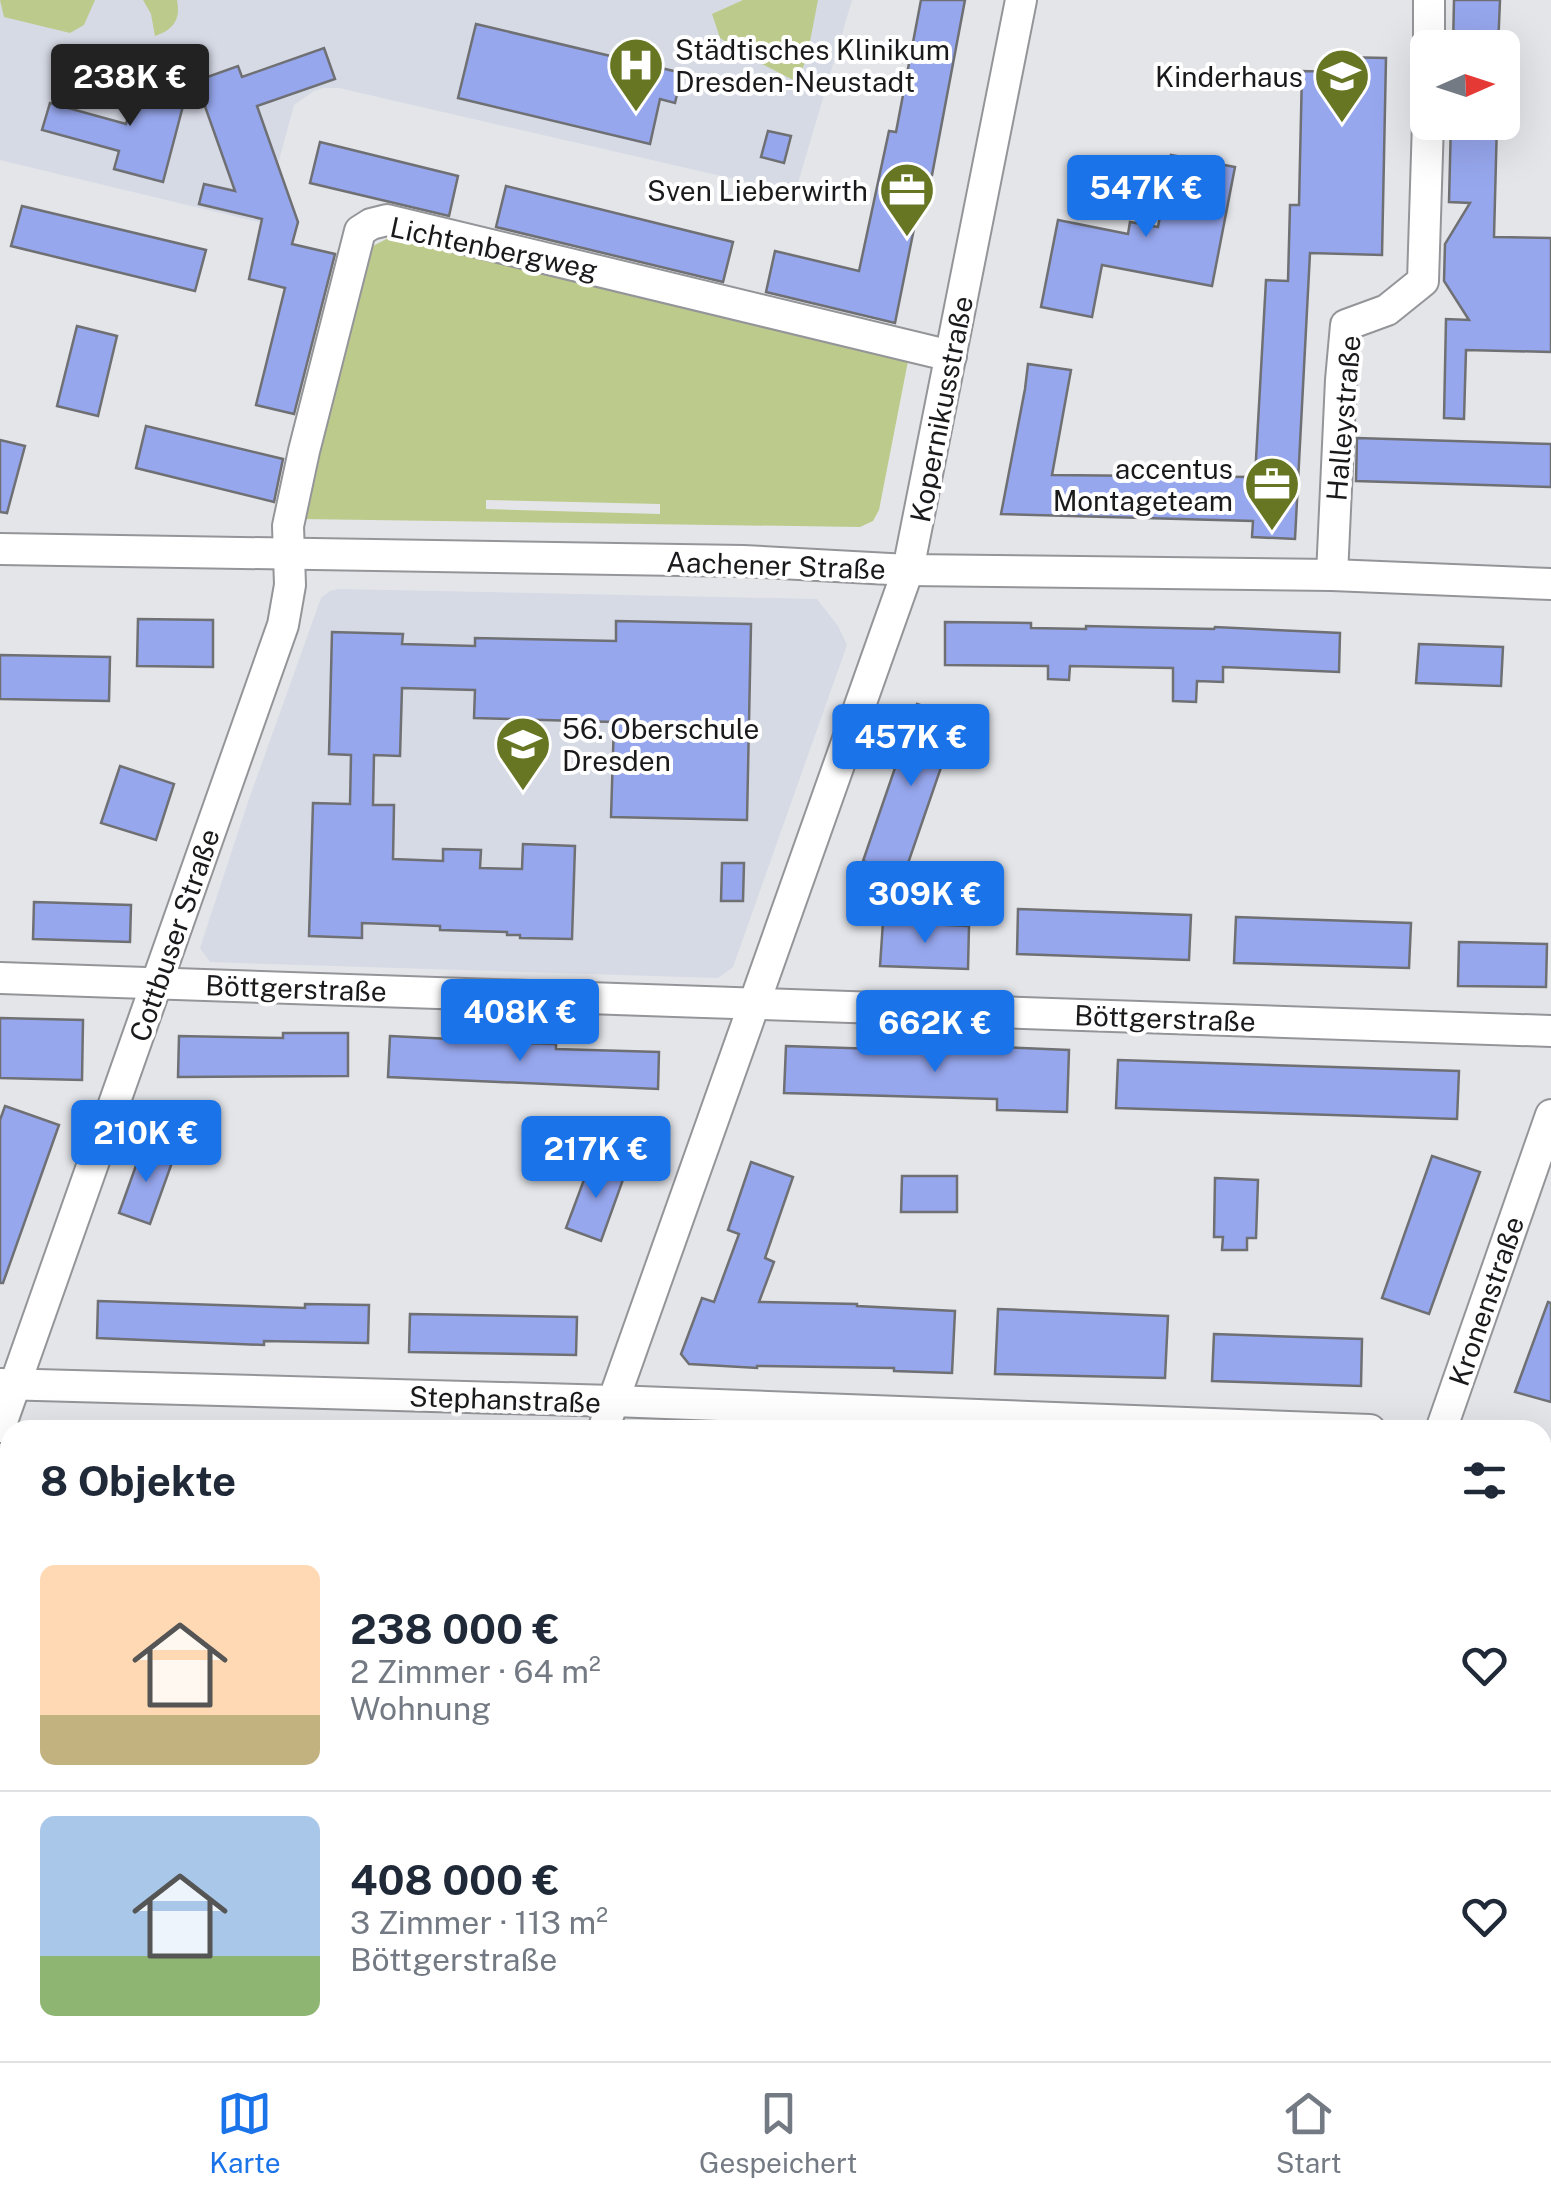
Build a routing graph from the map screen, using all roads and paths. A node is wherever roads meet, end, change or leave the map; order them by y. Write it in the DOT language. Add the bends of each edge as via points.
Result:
graph roads {
  1 [pos="1020,0"];
  2 [pos="1429,0"];
  3 [pos="1429,30"];
  4 [pos="1427,140"];
  5 [pos="951,356"];
  6 [pos="0,549"];
  7 [pos="288,553"];
  8 [pos="908,570"];
  9 [pos="1332,575"];
  10 [pos="1551,584"];
  11 [pos="0,978"];
  12 [pos="157,984"];
  13 [pos="753,1004"];
  14 [pos="1551,1031"];
  15 [pos="1551,1115"];
  16 [pos="8,1384"];
  17 [pos="608,1416"];
  18 [pos="1,1420"];
  19 [pos="826,1420"];
  20 [pos="1444,1420"];
  1 -- 5 [label="street, Kopernikusstraße"];
  2 -- 3 [label="street"];
  4 -- 9 [label="street, Halleystraße" via="1423,281 1387,310 1346,325"];
  5 -- 7 [label="street, Lichtenbergweg" via="388,220 371,224 360,231 334,330 288,526"];
  5 -- 8 [label="street, Kopernikusstraße"];
  6 -- 7 [label="street, Aachener Straße"];
  7 -- 8 [label="street, Aachener Straße"];
  7 -- 12 [label="street, Cottbuser Straße" via="283,626"];
  8 -- 9 [label="street, Aachener Straße"];
  8 -- 13 [label="street, Kopernikusstraße"];
  9 -- 10 [label="street, Aachener Straße"];
  11 -- 12 [label="street, Böttgerstraße"];
  12 -- 13 [label="street, Böttgerstraße"];
  12 -- 16 [label="street, Cottbuser Straße"];
  13 -- 14 [label="street, Böttgerstraße"];
  13 -- 17 [label="street, Kopernikusstraße"];
  15 -- 20 [label="street, Kronenstraße"];
  16 -- 17 [label="street, Stephanstraße"];
  16 -- 18 [label="street, Cottbuser Straße"];
  17 -- 19 [label="street, Stephanstraße"];
}
